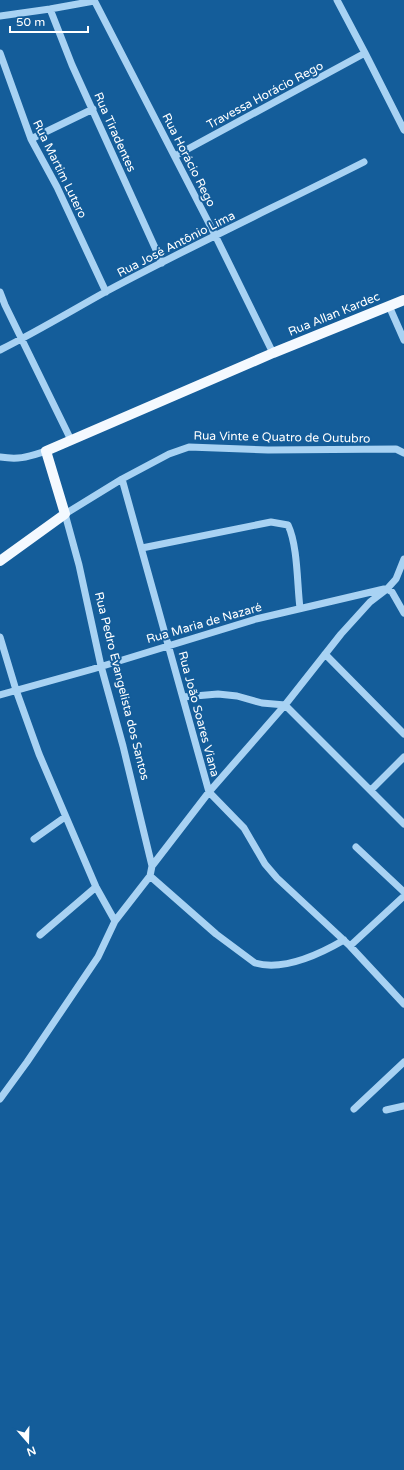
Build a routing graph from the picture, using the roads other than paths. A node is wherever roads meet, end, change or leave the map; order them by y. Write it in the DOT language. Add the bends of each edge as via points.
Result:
graph roads {
  1 [pos="94,0"];
  2 [pos="337,0"];
  3 [pos="50,9"];
  4 [pos="0,16"];
  5 [pos="0,53"];
  6 [pos="365,53"];
  7 [pos="93,109"];
  8 [pos="404,130"];
  9 [pos="31,138"];
  10 [pos="175,156"];
  11 [pos="364,162"];
  12 [pos="215,235"];
  13 [pos="162,263"];
  14 [pos="0,292"];
  15 [pos="106,292"];
  16 [pos="404,300"];
  17 [pos="390,310"];
  18 [pos="404,326"];
  19 [pos="22,339"];
  20 [pos="404,340"];
  21 [pos="0,350"];
  22 [pos="273,353"];
  23 [pos="71,440"];
  24 [pos="404,447"];
  25 [pos="396,449"];
  26 [pos="46,451"];
  27 [pos="404,453"];
  28 [pos="0,457"];
  29 [pos="122,479"];
  30 [pos="65,514"];
  31 [pos="142,548"];
  32 [pos="404,559"];
  33 [pos="0,561"];
  34 [pos="388,589"];
  35 [pos="300,608"];
  36 [pos="404,613"];
  37 [pos="0,637"];
  38 [pos="168,645"];
  39 [pos="325,654"];
  40 [pos="101,666"];
  41 [pos="16,690"];
  42 [pos="0,695"];
  43 [pos="183,697"];
  44 [pos="285,705"];
  45 [pos="404,734"];
  46 [pos="404,757"];
  47 [pos="371,790"];
  48 [pos="209,792"];
  49 [pos="65,817"];
  50 [pos="404,824"];
  51 [pos="34,839"];
  52 [pos="356,847"];
  53 [pos="152,866"];
  54 [pos="150,876"];
  55 [pos="96,887"];
  56 [pos="404,892"];
  57 [pos="404,896"];
  58 [pos="115,920"];
  59 [pos="40,935"];
  60 [pos="344,940"];
  61 [pos="350,946"];
  62 [pos="404,1004"];
  63 [pos="404,1062"];
  64 [pos="0,1099"];
  65 [pos="404,1106"];
  66 [pos="354,1109"];
  67 [pos="386,1110"];
  1 -- 3 [label="street"];
  1 -- 10 [label="street, Rua Horácio Rego"];
  2 -- 6 [label="street"];
  3 -- 4 [label="street"];
  3 -- 7 [label="street, Rua Tiradentes"];
  5 -- 9 [label="street, Rua Martim Lutero"];
  6 -- 8 [label="street"];
  6 -- 10 [label="street, Travessa Horácio Rego"];
  7 -- 9 [label="street"];
  7 -- 13 [label="street, Rua Tiradentes"];
  9 -- 15 [label="street, Rua Martim Lutero"];
  10 -- 12 [label="street, Rua Horácio Rego"];
  11 -- 12 [label="street, Rua José Antônio Lima"];
  12 -- 13 [label="street, Rua José Antônio Lima"];
  12 -- 22 [label="street, Rua Horácio Rego"];
  13 -- 15 [label="street, Rua José Antônio Lima"];
  14 -- 19 [label="street"];
  15 -- 19 [label="street, Rua José Antônio Lima"];
  16 -- 17 [label="main road, Rua Allan Kardec"];
  17 -- 18 [label="street"];
  17 -- 20 [label="street"];
  17 -- 22 [label="main road, Rua Allan Kardec"];
  19 -- 21 [label="street, Rua José Antônio Lima"];
  19 -- 23 [label="street"];
  22 -- 23 [label="main road"];
  23 -- 26 [label="main road"];
  24 -- 25 [label="street, Rua Vinte e Quatro de Outubro"];
  25 -- 27 [label="street, Rua Vinte e Quatro de Outubro"];
  25 -- 29 [label="street, Rua Vinte e Quatro de Outubro" via="268,450 189,447 169,454"];
  26 -- 28 [label="street" via="25,458"];
  26 -- 30 [label="main road"];
  29 -- 30 [label="street, Rua Vinte e Quatro de Outubro"];
  29 -- 31 [label="street, Rua João Soares Viana"];
  30 -- 33 [label="main road"];
  30 -- 40 [label="street, Rua Pedro Evangelista dos Santos"];
  31 -- 35 [label="street" via="271,522 288,525"];
  31 -- 38 [label="street, Rua João Soares Viana"];
  32 -- 34 [label="street" via="396,579"];
  34 -- 35 [label="street, Rua Maria de Nazaré"];
  34 -- 36 [label="street"];
  34 -- 39 [label="street" via="359,614"];
  35 -- 38 [label="street, Rua Maria de Nazaré"];
  37 -- 41 [label="street"];
  38 -- 40 [label="street, Rua Maria de Nazaré"];
  38 -- 43 [label="street, Rua João Soares Viana"];
  39 -- 44 [label="street"];
  39 -- 45 [label="street"];
  40 -- 41 [label="street, Rua Maria de Nazaré"];
  40 -- 53 [label="street, Rua Pedro Evangelista dos Santos"];
  41 -- 42 [label="street, Rua Maria de Nazaré"];
  41 -- 49 [label="street"];
  43 -- 44 [label="street" via="218,694"];
  43 -- 48 [label="street, Rua João Soares Viana"];
  44 -- 47 [label="street"];
  44 -- 48 [label="street"];
  46 -- 47 [label="street"];
  47 -- 50 [label="street"];
  48 -- 53 [label="street"];
  48 -- 60 [label="street, Rua João Soares Viana" via="244,828 265,864 277,878"];
  49 -- 51 [label="street"];
  49 -- 55 [label="street"];
  52 -- 56 [label="street"];
  53 -- 54 [label="street"];
  54 -- 58 [label="street"];
  54 -- 60 [label="street" via="216,934 255,963 271,965 303,959"];
  55 -- 58 [label="street"];
  55 -- 59 [label="street"];
  57 -- 61 [label="street"];
  58 -- 64 [label="street" via="98,957"];
  60 -- 61 [label="street, Rua João Soares Viana"];
  61 -- 62 [label="street, Rua João Soares Viana"];
  63 -- 66 [label="street"];
  65 -- 67 [label="street"];
}
